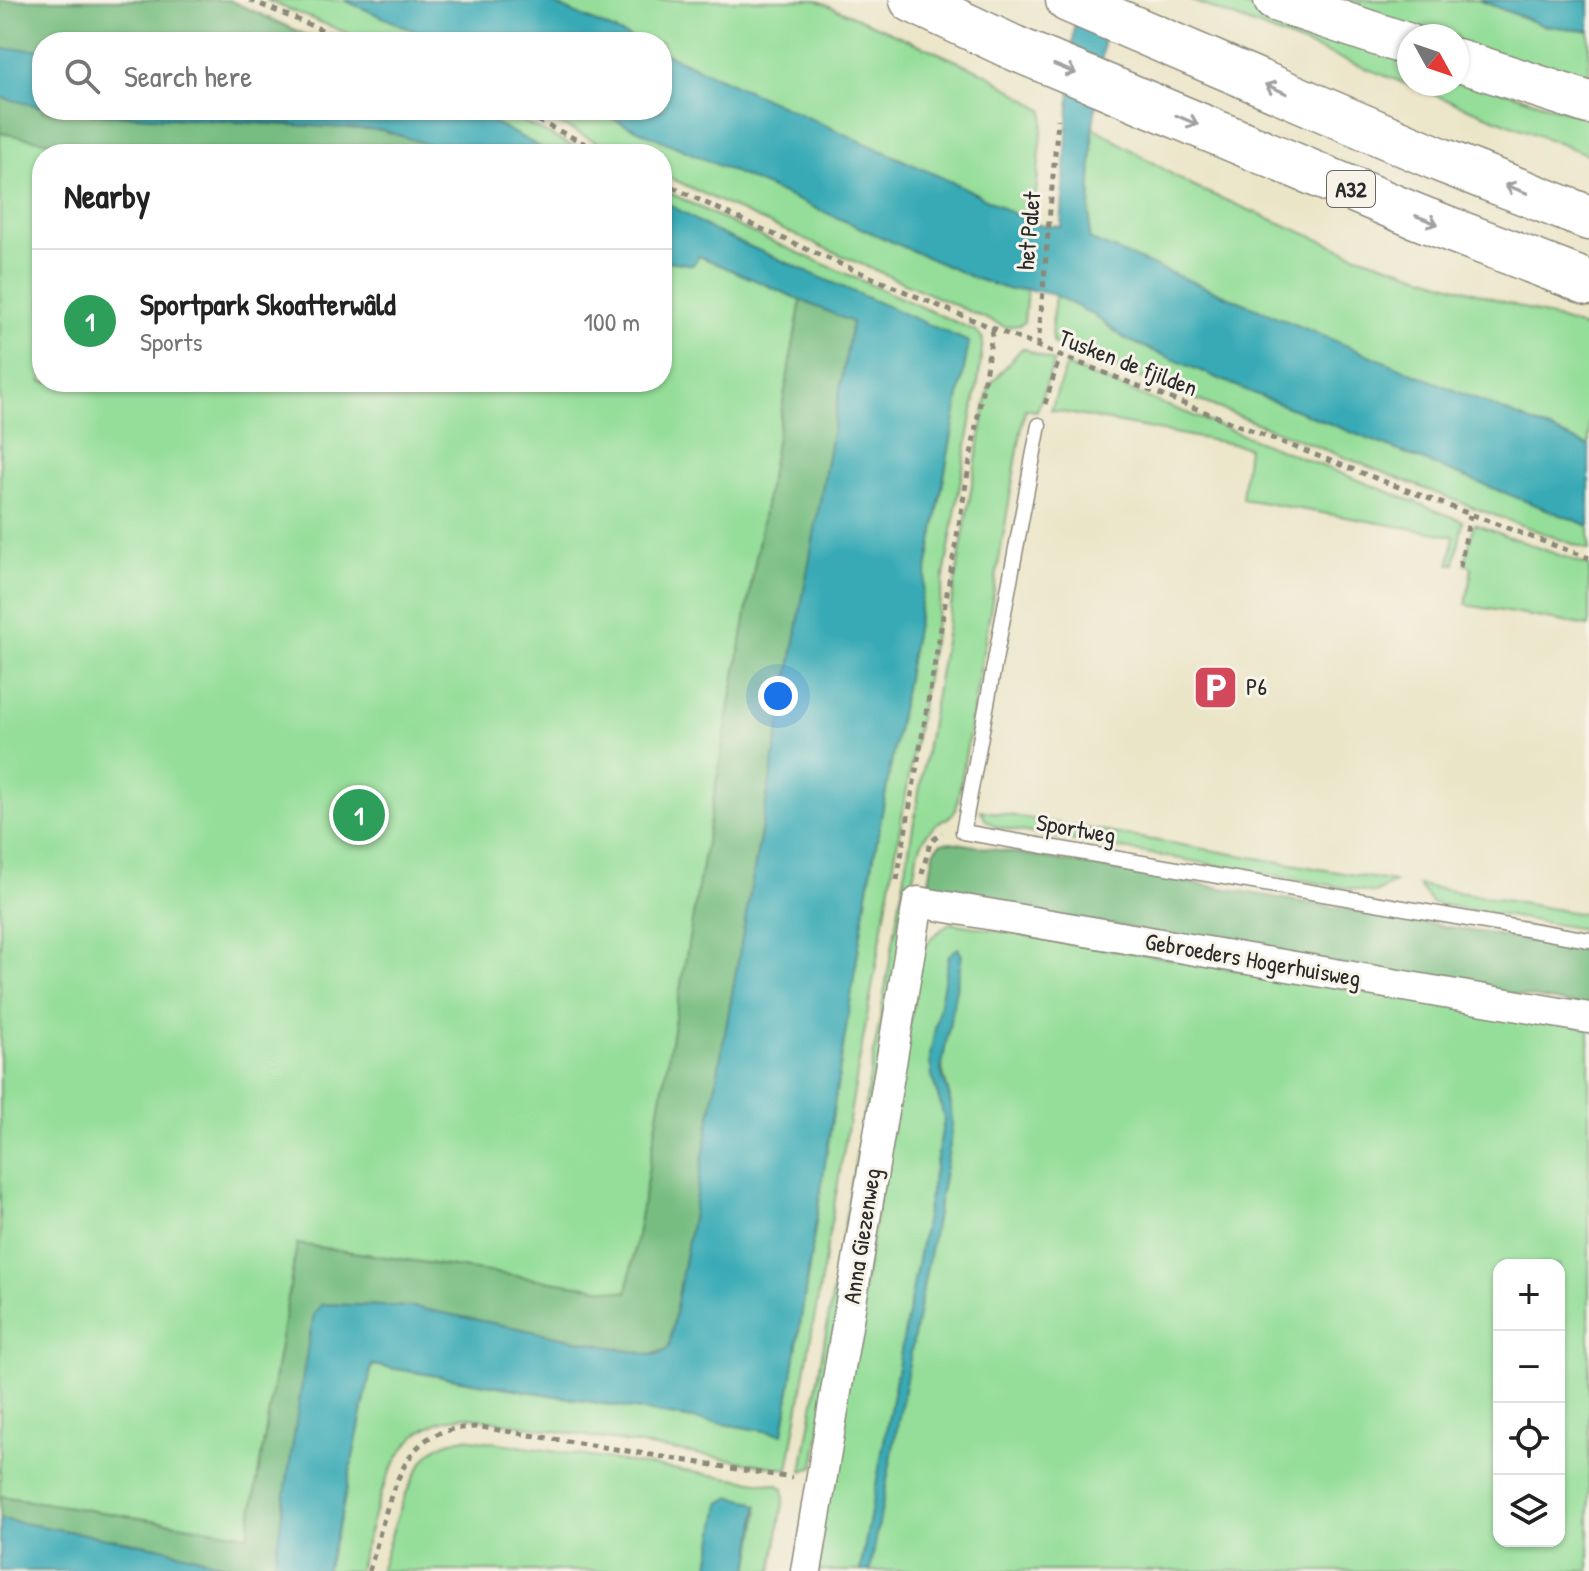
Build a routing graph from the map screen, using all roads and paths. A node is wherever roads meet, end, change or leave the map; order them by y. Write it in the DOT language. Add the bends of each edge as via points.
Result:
graph roads {
  1 [pos="250,0"];
  2 [pos="912,0"];
  3 [pos="1068,0"];
  4 [pos="1275,0"];
  5 [pos="327,32"];
  6 [pos="1397,41"];
  7 [pos="1469,64"];
  8 [pos="1589,103"];
  9 [pos="1058,119"];
  10 [pos="536,120"];
  11 [pos="586,144"];
  12 [pos="672,187"];
  13 [pos="1589,218"];
  14 [pos="1589,283"];
  15 [pos="1038,347"];
  16 [pos="1060,356"];
  17 [pos="1039,425"];
  18 [pos="1470,515"];
  19 [pos="1589,558"];
  20 [pos="1460,567"];
  21 [pos="963,832"];
  22 [pos="918,902"];
  23 [pos="1589,940"];
  24 [pos="1589,1018"];
  25 [pos="821,1482"];
  26 [pos="369,1571"];
  27 [pos="806,1571"];
  1 -- 5 [label="path"];
  2 -- 14 [label="highway, A32, one-way, bridge" via="1418,217"];
  13 -- 3 [label="highway, one-way"];
  4 -- 6 [label="main road"];
  7 -- 8 [label="main road"];
  9 -- 15 [label="path, het Palet"];
  10 -- 11 [label="path"];
  12 -- 15 [label="path, Tusken de fjilden"];
  15 -- 16 [label="path, Tusken de fjilden"];
  16 -- 17 [label="path"];
  16 -- 18 [label="path, Tusken de fjilden"];
  17 -- 21 [label="lane"];
  18 -- 19 [label="path, Tusken de fjilden"];
  18 -- 20 [label="path"];
  21 -- 22 [label="path" via="939,832 930,843"];
  21 -- 23 [label="lane, Sportweg"];
  22 -- 24 [label="street, Gebroeders Hogerhuisweg"];
  22 -- 25 [label="street, Anna Giezenweg"];
  25 -- 26 [label="path" via="481,1427 458,1428 427,1439 410,1457"];
  25 -- 27 [label="street, Anna Giezenweg"];
}
